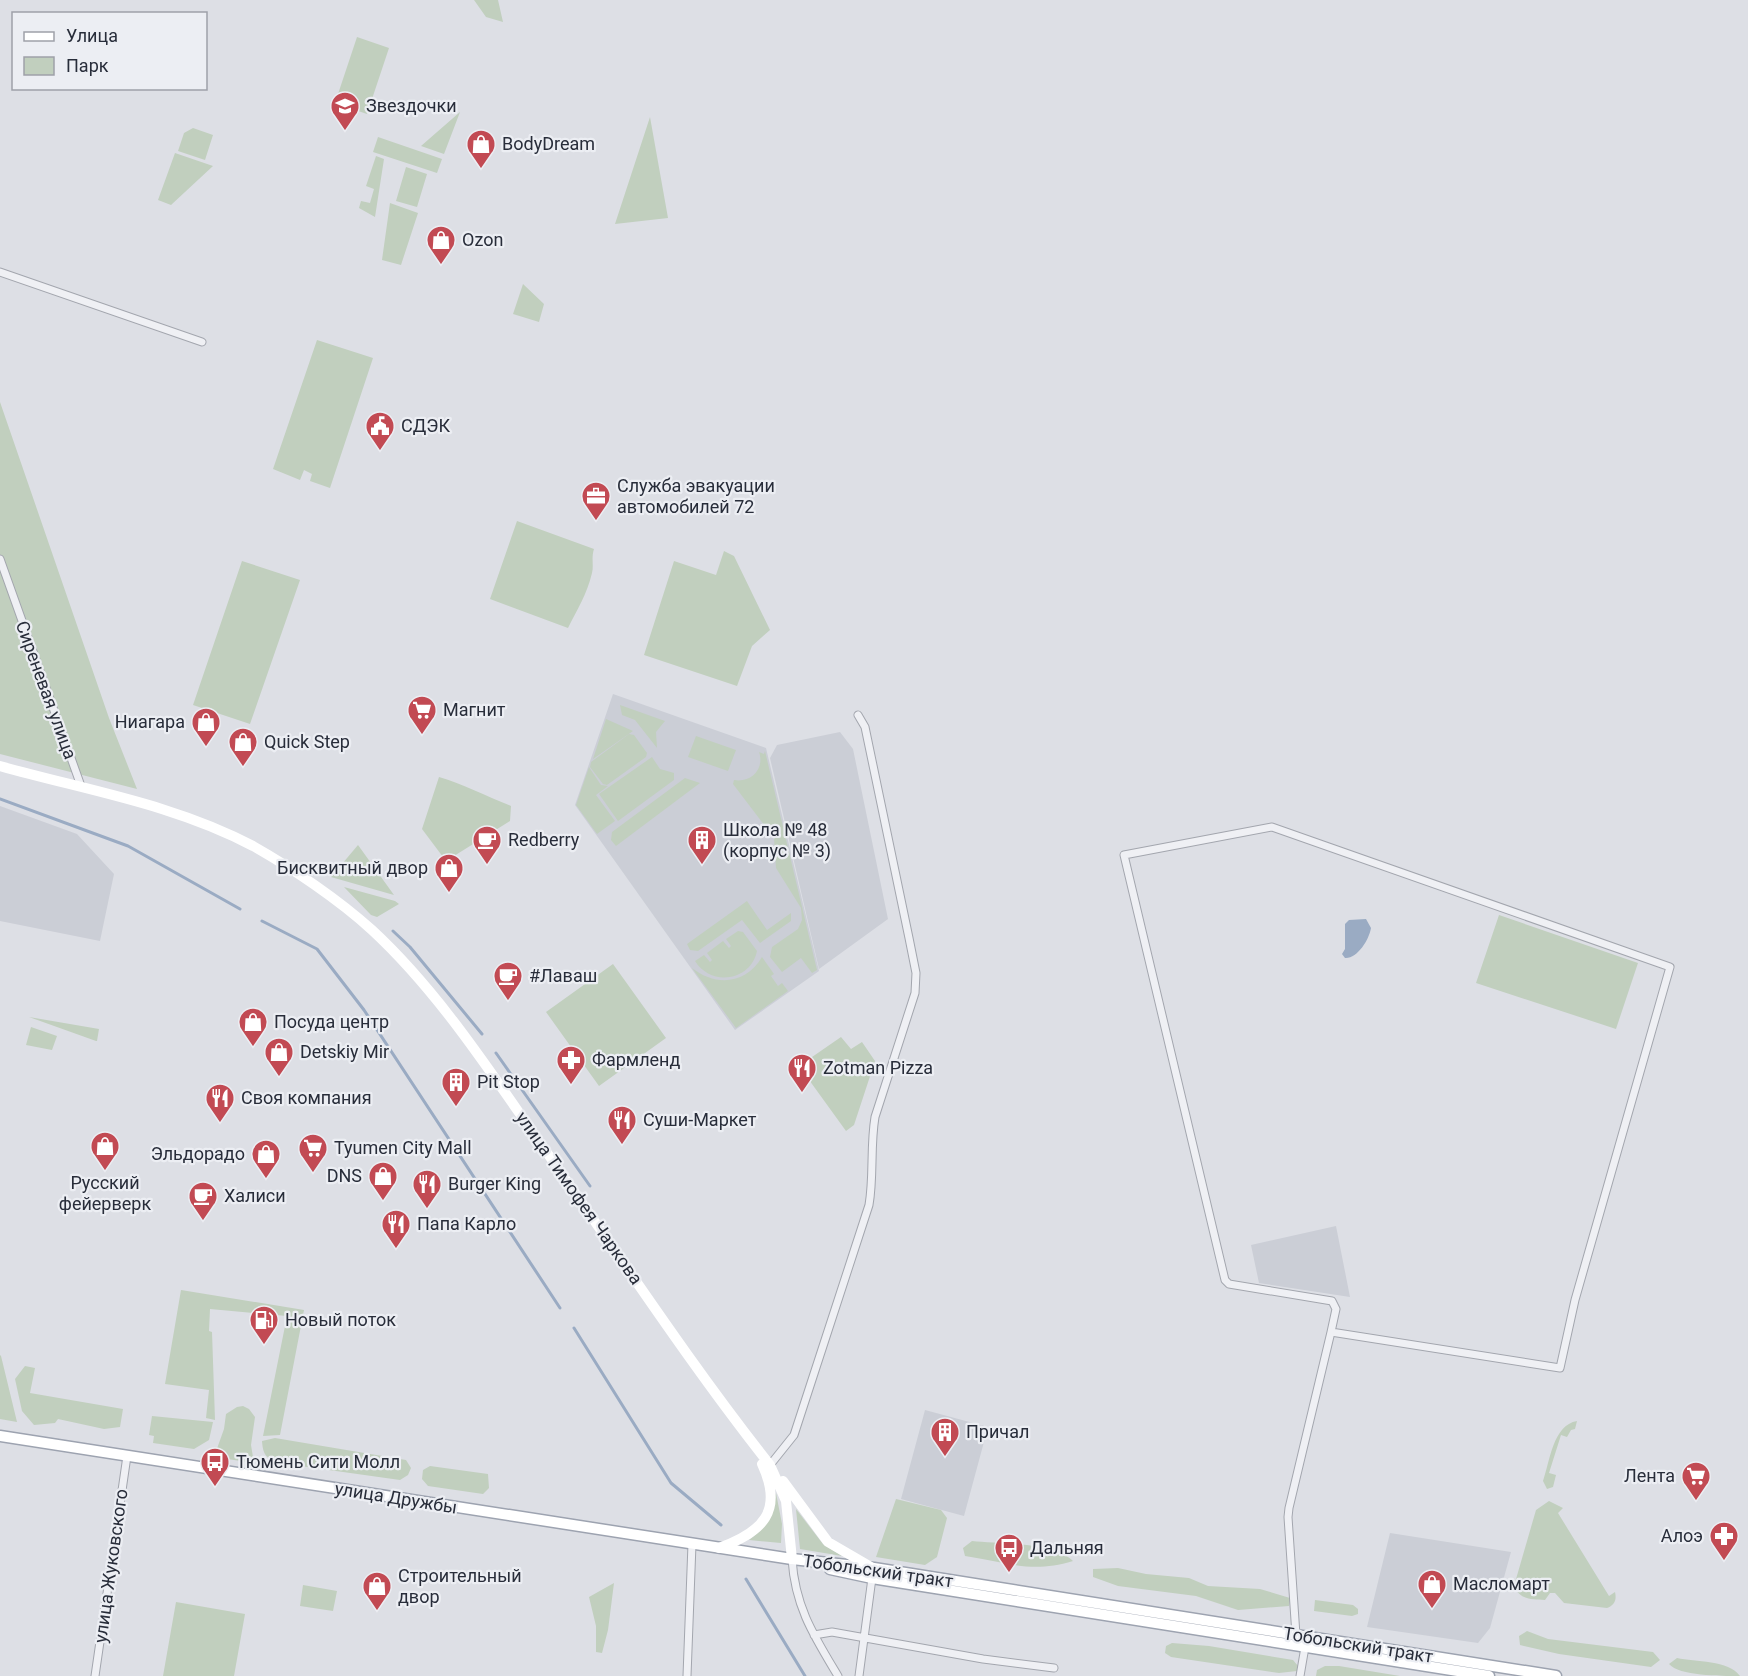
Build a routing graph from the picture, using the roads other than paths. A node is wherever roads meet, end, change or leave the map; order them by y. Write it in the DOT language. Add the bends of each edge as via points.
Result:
graph roads {
  1 [pos="0,272"];
  2 [pos="202,342"];
  3 [pos="0,559"];
  4 [pos="858,716"];
  5 [pos="0,766"];
  6 [pos="81,786"];
  7 [pos="1331,1332"];
  8 [pos="0,1436"];
  9 [pos="754,1444"];
  10 [pos="127,1456"];
  11 [pos="770,1465"];
  12 [pos="692,1544"];
  13 [pos="719,1548"];
  14 [pos="792,1559"];
  15 [pos="873,1573"];
  16 [pos="1064,1603"];
  17 [pos="814,1635"];
  18 [pos="1296,1635"];
  19 [pos="862,1637"];
  20 [pos="1305,1647"];
  21 [pos="1054,1668"];
  22 [pos="95,1676"];
  23 [pos="687,1676"];
  24 [pos="838,1676"];
  25 [pos="859,1676"];
  26 [pos="1300,1676"];
  27 [pos="1489,1676"];
  28 [pos="1556,1676"];
  1 -- 2 [label="street"];
  3 -- 6 [label="street, Сиреневая улица"];
  4 -- 11 [label="street" via="865,727 916,972 915,993 875,1117 869,1205 794,1435"];
  5 -- 6 [label="main road, улица Тимофея Чаркова"];
  6 -- 9 [label="main road, улица Тимофея Чаркова" via="182,816 254,847 372,930 401,959 476,1053"];
  7 -- 7 [label="street" via="1560,1368 1575,1300 1670,967 1272,827 1124,855 1225,1280 1228,1284 1332,1301 1336,1309"];
  7 -- 18 [label="street" via="1288,1517"];
  8 -- 10 [label="main road, улица Дружбы"];
  9 -- 11 [label="main road, улица Тимофея Чаркова"];
  9 -- 13 [label="main road" via="770,1487 767,1516 753,1533"];
  10 -- 12 [label="main road, улица Дружбы"];
  10 -- 22 [label="street, улица Жуковского"];
  11 -- 14 [label="main road, улица Тимофея Чаркова" via="786,1501"];
  11 -- 15 [label="main road" via="824,1537"];
  12 -- 13 [label="main road, улица Дружбы"];
  12 -- 23 [label="street"];
  13 -- 14 [label="main road, улица Дружбы"];
  14 -- 15 [label="main road, Тобольский тракт"];
  14 -- 17 [label="street" via="796,1597"];
  15 -- 16 [label="main road, Тобольский тракт"];
  15 -- 19 [label="street"];
  16 -- 18 [label="main road, Тобольский тракт"];
  16 -- 20 [label="main road, Тобольский тракт"];
  17 -- 19 [label="street" via="832,1632"];
  17 -- 24 [label="street"];
  18 -- 28 [label="main road, Тобольский тракт"];
  19 -- 21 [label="street"];
  19 -- 25 [label="street"];
  20 -- 26 [label="street"];
  20 -- 27 [label="main road, Тобольский тракт"];
}
